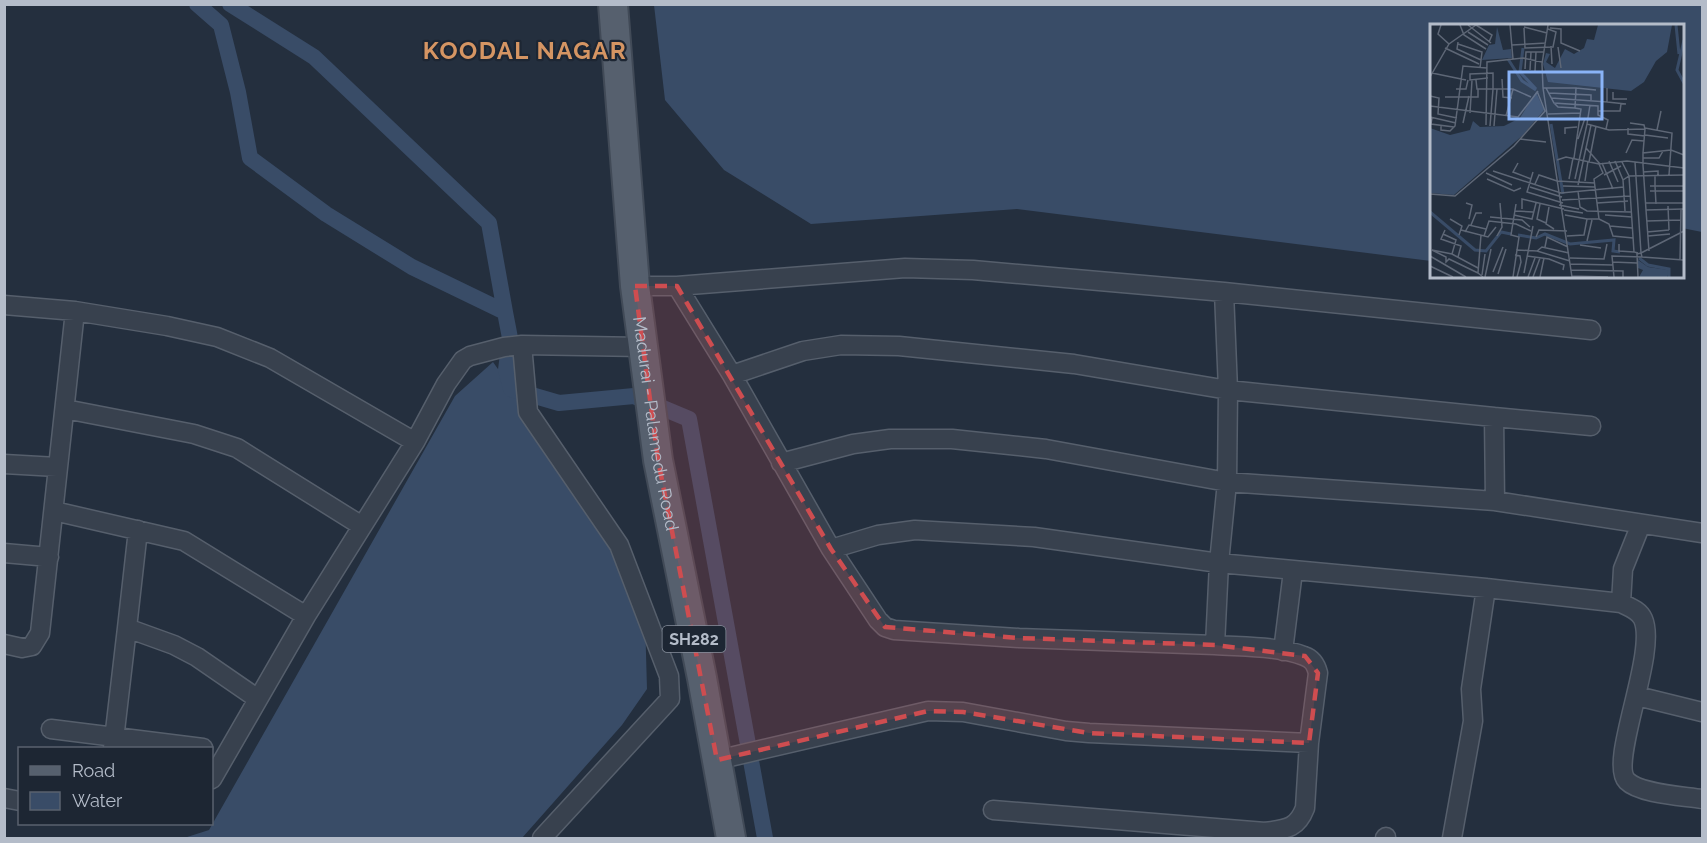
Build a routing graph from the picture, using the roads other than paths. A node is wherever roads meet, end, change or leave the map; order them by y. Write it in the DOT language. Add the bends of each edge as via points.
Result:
graph roads {
  1 [pos="613,4"];
  2 [pos="635,286"];
  3 [pos="677,286"];
  4 [pos="1224,292"];
  5 [pos="4,305"];
  6 [pos="75,311"];
  7 [pos="1591,330"];
  8 [pos="513,346"];
  9 [pos="644,356"];
  10 [pos="732,375"];
  11 [pos="1228,390"];
  12 [pos="65,409"];
  13 [pos="1494,417"];
  14 [pos="1591,426"];
  15 [pos="415,442"];
  16 [pos="781,463"];
  17 [pos="4,464"];
  18 [pos="57,466"];
  19 [pos="1227,482"];
  20 [pos="1495,501"];
  21 [pos="54,512"];
  22 [pos="1641,524"];
  23 [pos="362,526"];
  24 [pos="138,530"];
  25 [pos="1702,533"];
  26 [pos="831,549"];
  27 [pos="4,553"];
  28 [pos="48,557"];
  29 [pos="1219,563"];
  30 [pos="1293,571"];
  31 [pos="1486,588"];
  32 [pos="1621,603"];
  33 [pos="306,616"];
  34 [pos="127,628"];
  35 [pos="4,644"];
  36 [pos="1215,645"];
  37 [pos="1283,651"];
  38 [pos="1637,696"];
  39 [pos="258,699"];
  40 [pos="1702,712"];
  41 [pos="51,729"];
  42 [pos="114,743"];
  43 [pos="1309,743"];
  44 [pos="185,747"];
  45 [pos="219,751"];
  46 [pos="718,759"];
  47 [pos="213,775"];
  48 [pos="1702,799"];
  49 [pos="993,810"];
  50 [pos="1156,831"];
  51 [pos="1265,835"];
  52 [pos="542,838"];
  53 [pos="731,838"];
  54 [pos="1452,838"];
  1 -- 2 [label="main road, Madurai - Palamedu Road / SH282"];
  2 -- 3 [label="street"];
  2 -- 9 [label="main road, Madurai - Palamedu Road / SH282"];
  3 -- 4 [label="street" via="905,268 972,270"];
  3 -- 10 [label="street"];
  4 -- 7 [label="street"];
  4 -- 11 [label="street"];
  5 -- 6 [label="street"];
  6 -- 12 [label="street"];
  6 -- 15 [label="street" via="217,337 270,358"];
  8 -- 9 [label="street"];
  8 -- 15 [label="street" via="463,360"];
  8 -- 52 [label="street" via="528,412 619,545 669,676 670,699"];
  9 -- 46 [label="main road, Madurai - Palamedu Road / SH282" via="655,440"];
  10 -- 11 [label="street" via="803,351 841,345 899,346 1074,364"];
  10 -- 16 [label="street"];
  11 -- 13 [label="street"];
  11 -- 19 [label="street"];
  12 -- 18 [label="street"];
  12 -- 23 [label="street" via="194,434 237,448"];
  13 -- 14 [label="street"];
  13 -- 20 [label="street"];
  15 -- 23 [label="street"];
  16 -- 19 [label="street" via="853,444 890,439 952,439 1046,449"];
  16 -- 26 [label="street"];
  17 -- 18 [label="street"];
  18 -- 21 [label="street"];
  19 -- 20 [label="street"];
  19 -- 29 [label="street"];
  20 -- 22 [label="street"];
  21 -- 24 [label="street"];
  21 -- 28 [label="street"];
  22 -- 25 [label="street"];
  22 -- 32 [label="street" via="1623,569"];
  23 -- 33 [label="street"];
  24 -- 33 [label="street" via="184,541"];
  24 -- 34 [label="street"];
  26 -- 29 [label="street" via="878,535 915,530 1034,537"];
  26 -- 36 [label="street" via="878,620 894,630"];
  27 -- 28 [label="street"];
  28 -- 35 [label="street" via="36,642 22,648"];
  29 -- 30 [label="street"];
  29 -- 36 [label="street"];
  30 -- 31 [label="street"];
  30 -- 37 [label="street"];
  31 -- 32 [label="street"];
  31 -- 54 [label="street" via="1471,689 1473,722"];
  32 -- 38 [label="street" via="1637,611 1646,632"];
  33 -- 39 [label="street"];
  34 -- 39 [label="street" via="197,657"];
  34 -- 42 [label="street"];
  36 -- 37 [label="street"];
  37 -- 43 [label="street" via="1305,656 1317,666"];
  38 -- 40 [label="street"];
  38 -- 48 [label="street" via="1621,770 1627,781 1640,789"];
  39 -- 45 [label="street"];
  41 -- 42 [label="street"];
  42 -- 44 [label="street"];
  43 -- 46 [label="street" via="1089,733 963,712 928,711"];
  43 -- 51 [label="street" via="1301,818 1285,830"];
  45 -- 47 [label="street"];
  46 -- 53 [label="main road, Madurai - Palamedu Road / SH282"];
  49 -- 50 [label="street"];
  50 -- 51 [label="street"];
}
